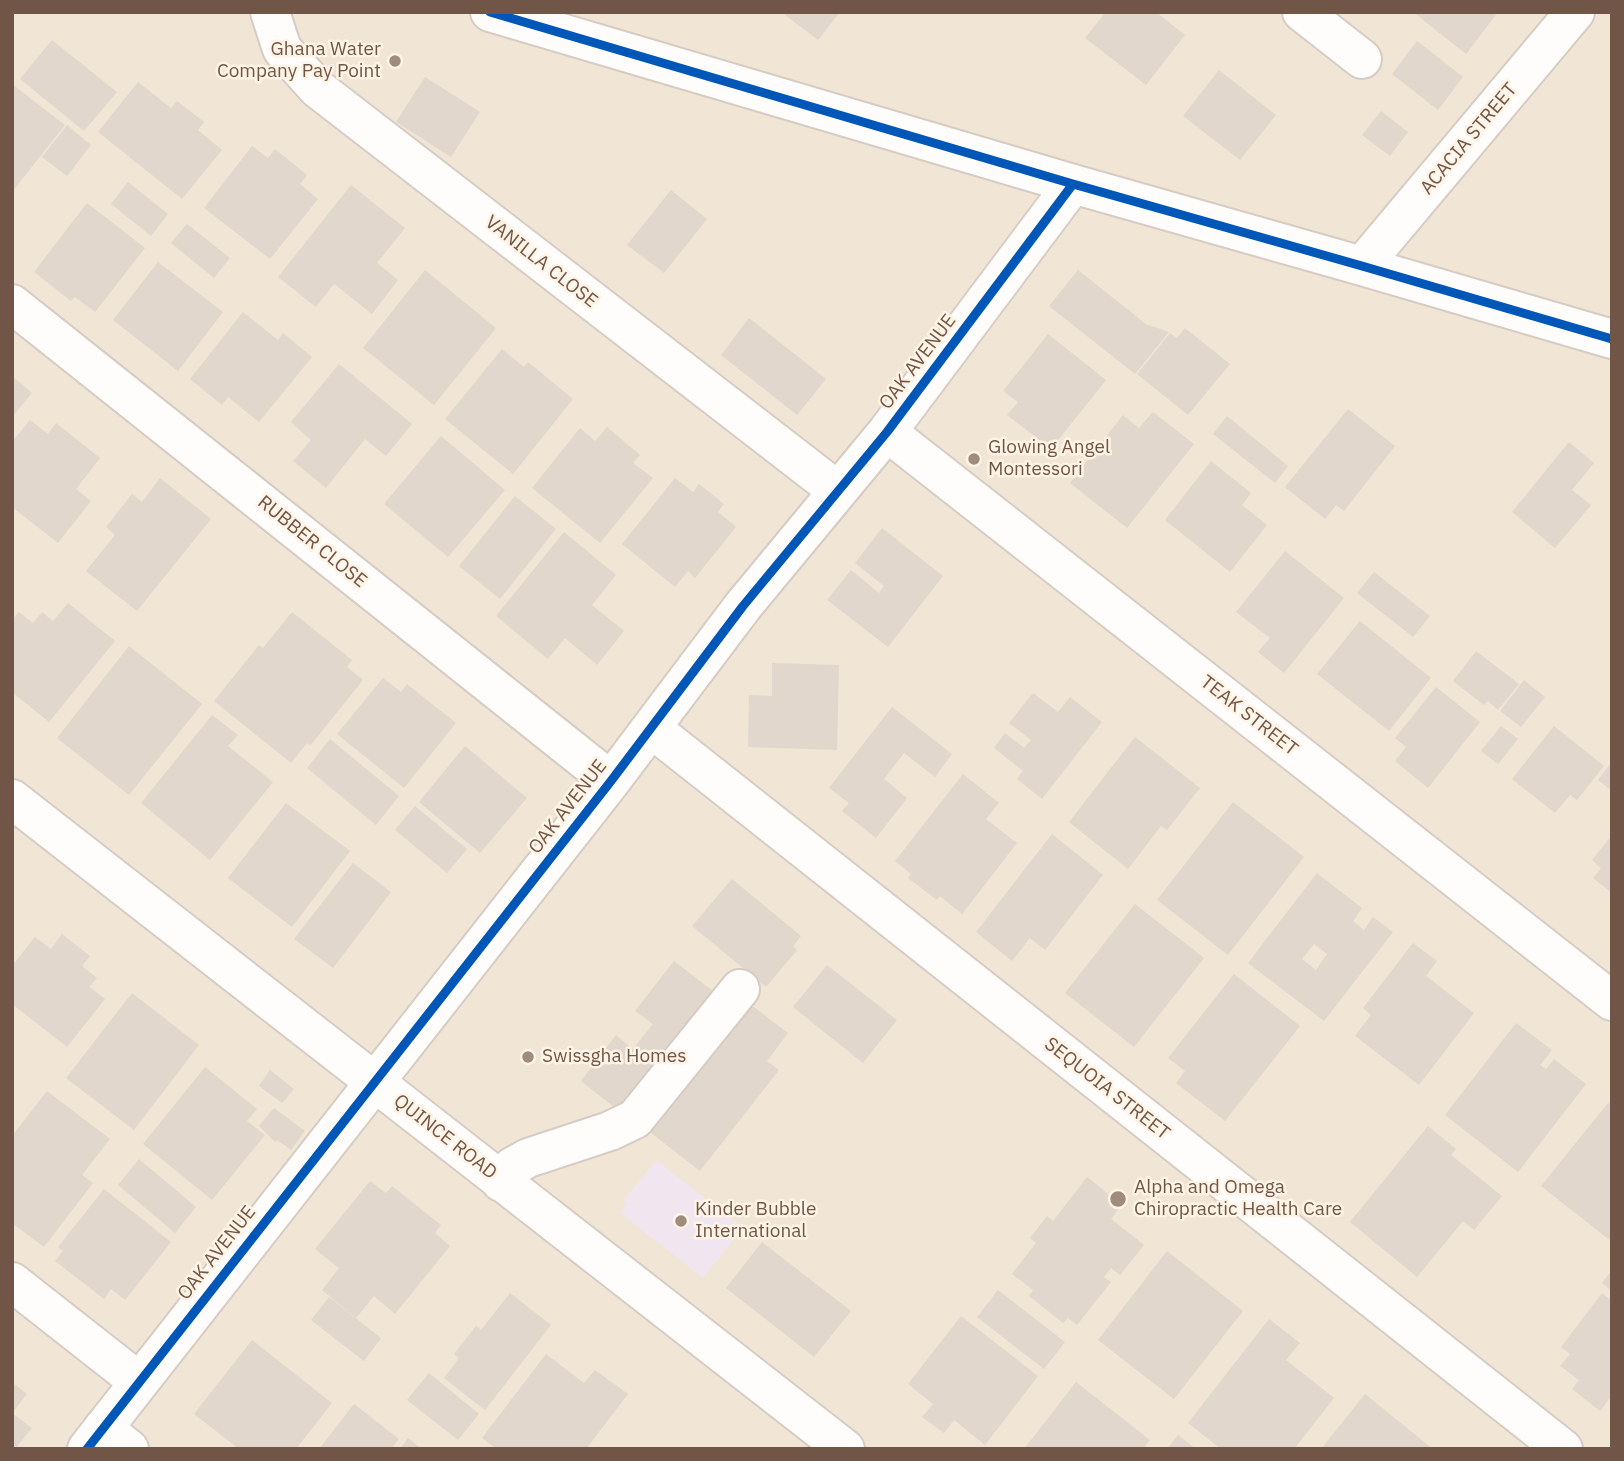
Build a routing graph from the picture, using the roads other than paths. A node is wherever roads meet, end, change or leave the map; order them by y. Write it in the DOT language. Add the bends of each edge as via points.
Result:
graph roads {
  1 [pos="270,12"];
  2 [pos="1302,12"];
  3 [pos="1575,12"];
  4 [pos="502,14"];
  5 [pos="1362,59"];
  6 [pos="1073,184"];
  7 [pos="1362,266"];
  8 [pos="12,304"];
  9 [pos="1612,340"];
  10 [pos="887,432"];
  11 [pos="838,491"];
  12 [pos="651,728"];
  13 [pos="611,781"];
  14 [pos="12,799"];
  15 [pos="740,989"];
  16 [pos="1612,1000"];
  17 [pos="374,1083"];
  18 [pos="501,1182"];
  19 [pos="12,1282"];
  20 [pos="138,1381"];
  21 [pos="106,1442"];
  22 [pos="845,1449"];
  23 [pos="1563,1449"];
  1 -- 11 [label="street, VANILLA CLOSE" via="282,49 318,89"];
  2 -- 5 [label="street"];
  3 -- 7 [label="street, ACACIA STREET"];
  4 -- 6 [label="street"];
  6 -- 7 [label="street"];
  6 -- 10 [label="street, OAK AVENUE"];
  7 -- 9 [label="street"];
  8 -- 13 [label="street, RUBBER CLOSE"];
  10 -- 11 [label="street, OAK AVENUE"];
  10 -- 16 [label="street, TEAK STREET"];
  11 -- 12 [label="street, OAK AVENUE"];
  12 -- 13 [label="street, OAK AVENUE"];
  12 -- 23 [label="street, SEQUOIA STREET"];
  13 -- 17 [label="street, OAK AVENUE"];
  14 -- 17 [label="street, QUINCE ROAD"];
  15 -- 18 [label="street" via="635,1119 528,1158 512,1167"];
  17 -- 18 [label="street, QUINCE ROAD"];
  17 -- 20 [label="street, OAK AVENUE"];
  18 -- 22 [label="street, QUINCE ROAD"];
  19 -- 20 [label="street"];
  20 -- 21 [label="street, OAK AVENUE"];
}
